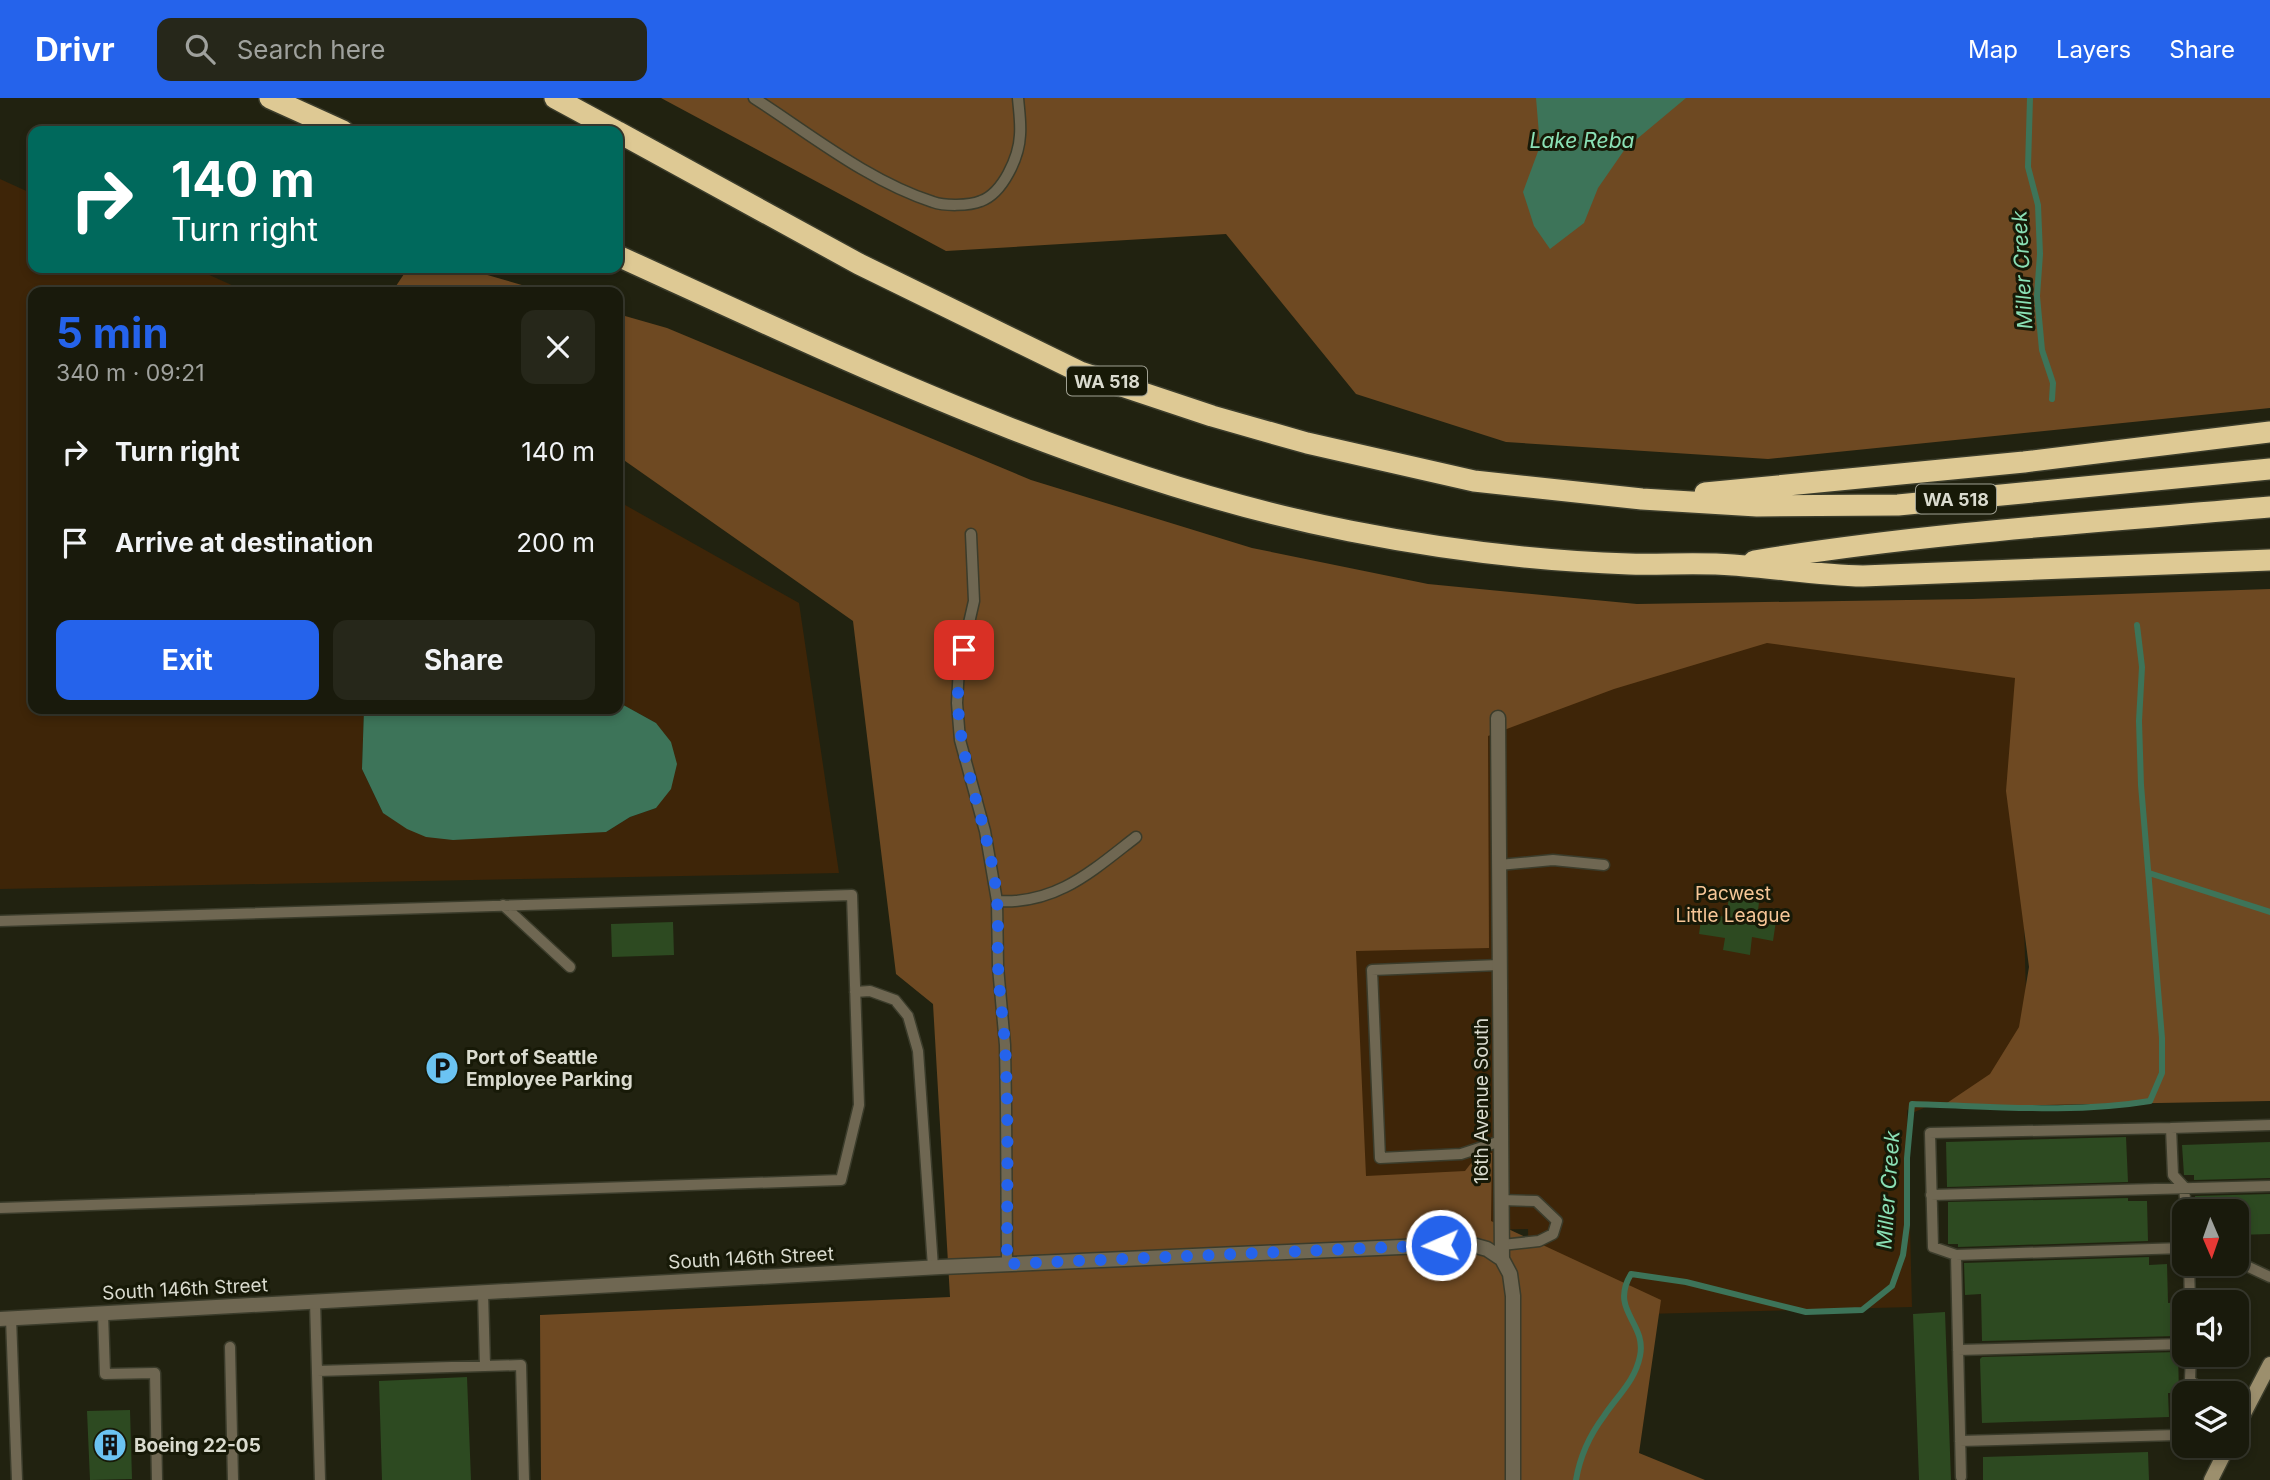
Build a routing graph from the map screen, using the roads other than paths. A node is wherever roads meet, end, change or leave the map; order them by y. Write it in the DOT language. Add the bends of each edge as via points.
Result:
graph roads {
  1 [pos="270,98"];
  2 [pos="555,98"];
  3 [pos="754,98"];
  4 [pos="1018,98"];
  5 [pos="332,126"];
  6 [pos="606,126"];
  7 [pos="623,135"];
  8 [pos="623,258"];
  9 [pos="2270,432"];
  10 [pos="2270,469"];
  11 [pos="1642,499"];
  12 [pos="2270,507"];
  13 [pos="971,534"];
  14 [pos="2270,560"];
  15 [pos="1731,564"];
  16 [pos="1498,718"];
  17 [pos="1136,837"];
  18 [pos="1604,864"];
  19 [pos="1499,865"];
  20 [pos="997,901"];
  21 [pos="503,905"];
  22 [pos="0,920"];
  23 [pos="1499,965"];
  24 [pos="570,967"];
  25 [pos="855,992"];
  26 [pos="2270,1125"];
  27 [pos="2171,1128"];
  28 [pos="1501,1141"];
  29 [pos="2270,1185"];
  30 [pos="2184,1187"];
  31 [pos="1931,1195"];
  32 [pos="2185,1199"];
  33 [pos="1501,1200"];
  34 [pos="0,1208"];
  35 [pos="2172,1248"];
  36 [pos="1502,1252"];
  37 [pos="1956,1255"];
  38 [pos="1007,1264"];
  39 [pos="933,1267"];
  40 [pos="2249,1267"];
  41 [pos="2270,1277"];
  42 [pos="483,1292"];
  43 [pos="315,1301"];
  44 [pos="103,1313"];
  45 [pos="5,1318"];
  46 [pos="2172,1344"];
  47 [pos="230,1347"];
  48 [pos="1958,1350"];
  49 [pos="2270,1364"];
  50 [pos="485,1366"];
  51 [pos="317,1371"];
  52 [pos="2249,1404"];
  53 [pos="2172,1435"];
  54 [pos="1960,1441"];
  55 [pos="2222,1458"];
  56 [pos="1961,1477"];
  57 [pos="17,1480"];
  58 [pos="157,1480"];
  59 [pos="233,1480"];
  60 [pos="320,1480"];
  61 [pos="524,1480"];
  62 [pos="1513,1480"];
  63 [pos="2211,1480"];
  1 -- 5 [label="highway"];
  2 -- 6 [label="highway, WA 518"];
  3 -- 4 [label="lane" via="875,176 935,203 981,201 1011,171 1021,136"];
  7 -- 11 [label="highway, WA 518" via="859,264 1080,372 1295,440 1474,481"];
  8 -- 15 [label="highway, WA 518" via="960,408 1113,467 1265,510 1360,533 1521,557"];
  9 -- 11 [label="highway" via="2024,462"];
  10 -- 11 [label="highway, WA 518" via="1898,505 1757,506"];
  12 -- 15 [label="highway, WA 518" via="1806,552"];
  13 -- 20 [label="lane" via="974,601 959,667 957,703 960,740 985,831"];
  14 -- 15 [label="highway" via="1863,576"];
  16 -- 19 [label="street, 16th Avenue South"];
  17 -- 20 [label="lane" via="1058,892 1021,902"];
  18 -- 19 [label="lane" via="1553,860"];
  19 -- 23 [label="street, 16th Avenue South"];
  20 -- 38 [label="lane" via="1006,1070"];
  21 -- 22 [label="lane"];
  21 -- 24 [label="lane"];
  21 -- 25 [label="lane" via="852,895"];
  23 -- 28 [label="street, 16th Avenue South"];
  23 -- 28 [label="lane" via="1372,970 1380,1158 1461,1154"];
  25 -- 34 [label="lane" via="859,1105 841,1180"];
  25 -- 39 [label="lane" via="870,991 895,1000 908,1016 918,1051"];
  26 -- 27 [label="lane"];
  27 -- 30 [label="lane" via="2174,1175"];
  27 -- 31 [label="lane" via="1930,1133"];
  28 -- 33 [label="street, 16th Avenue South"];
  29 -- 30 [label="lane"];
  30 -- 31 [label="lane"];
  30 -- 32 [label="lane"];
  31 -- 37 [label="lane" via="1933,1247"];
  33 -- 36 [label="street, 16th Avenue South"];
  33 -- 36 [label="lane" via="1536,1201 1557,1221 1553,1234"];
  35 -- 37 [label="lane"];
  36 -- 38 [label="street, South 146th Street" via="1469,1244"];
  36 -- 62 [label="street, 16th Avenue South" via="1513,1296"];
  37 -- 48 [label="lane"];
  38 -- 39 [label="street, South 146th Street"];
  39 -- 42 [label="street, South 146th Street"];
  40 -- 41 [label="lane"];
  42 -- 43 [label="street, South 146th Street"];
  42 -- 50 [label="lane"];
  43 -- 44 [label="street, South 146th Street"];
  43 -- 51 [label="lane"];
  44 -- 45 [label="street, South 146th Street"];
  44 -- 58 [label="lane" via="105,1374 155,1373"];
  45 -- 57 [label="lane"];
  46 -- 48 [label="lane"];
  47 -- 59 [label="lane"];
  48 -- 54 [label="lane"];
  49 -- 52 [label="main road"];
  50 -- 51 [label="lane"];
  50 -- 61 [label="lane" via="521,1365"];
  51 -- 60 [label="lane"];
  53 -- 54 [label="lane"];
  54 -- 56 [label="lane"];
  55 -- 63 [label="main road"];
}
